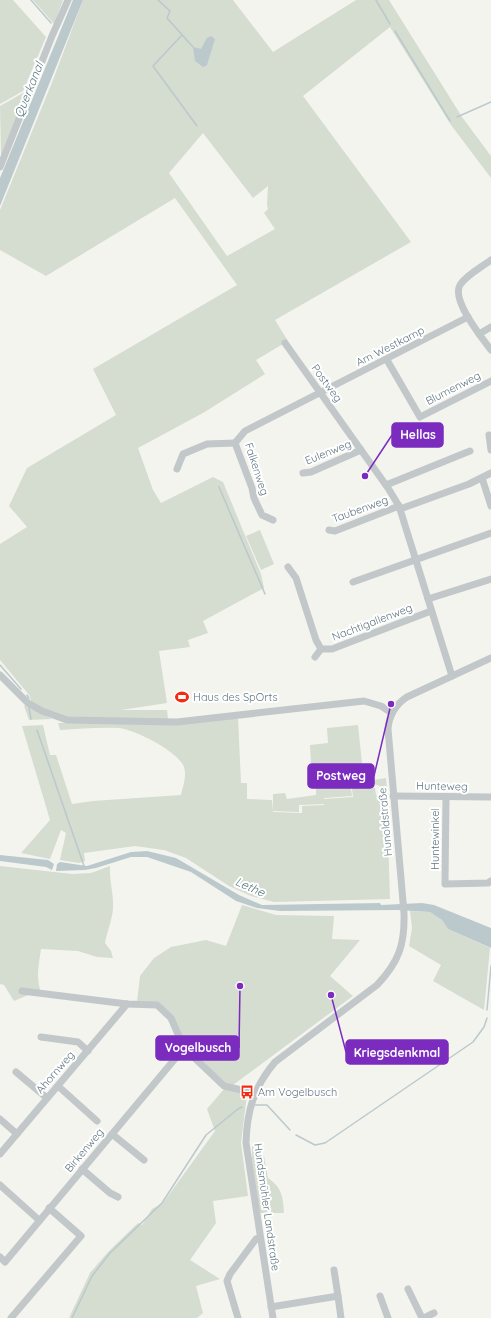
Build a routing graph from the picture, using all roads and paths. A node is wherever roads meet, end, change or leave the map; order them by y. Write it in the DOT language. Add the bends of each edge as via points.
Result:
graph roads {
  1 [pos="68,0"];
  2 [pos="0,167"];
  3 [pos="491,260"];
  4 [pos="468,317"];
  5 [pos="491,327"];
  6 [pos="479,334"];
  7 [pos="285,343"];
  8 [pos="491,350"];
  9 [pos="387,360"];
  10 [pos="491,381"];
  11 [pos="321,394"];
  12 [pos="489,435"];
  13 [pos="235,443"];
  14 [pos="361,450"];
  15 [pos="491,450"];
  16 [pos="470,451"];
  17 [pos="177,469"];
  18 [pos="303,473"];
  19 [pos="491,473"];
  20 [pos="482,478"];
  21 [pos="386,485"];
  22 [pos="491,506"];
  23 [pos="399,508"];
  24 [pos="273,520"];
  25 [pos="328,530"];
  26 [pos="491,533"];
  27 [pos="416,560"];
  28 [pos="288,567"];
  29 [pos="491,579"];
  30 [pos="353,582"];
  31 [pos="428,599"];
  32 [pos="431,611"];
  33 [pos="321,649"];
  34 [pos="315,657"];
  35 [pos="491,658"];
  36 [pos="0,675"];
  37 [pos="452,676"];
  38 [pos="392,713"];
  39 [pos="393,796"];
  40 [pos="446,797"];
  41 [pos="491,797"];
  42 [pos="491,881"];
  43 [pos="403,900"];
  44 [pos="22,991"];
  45 [pos="127,1004"];
  46 [pos="41,1037"];
  47 [pos="184,1048"];
  48 [pos="88,1051"];
  49 [pos="16,1072"];
  50 [pos="58,1086"];
  51 [pos="255,1093"];
  52 [pos="46,1098"];
  53 [pos="0,1119"];
  54 [pos="96,1121"];
  55 [pos="17,1134"];
  56 [pos="112,1134"];
  57 [pos="0,1154"];
  58 [pos="144,1160"];
  59 [pos="82,1169"];
  60 [pos="0,1185"];
  61 [pos="118,1197"];
  62 [pos="49,1208"];
  63 [pos="39,1220"];
  64 [pos="260,1238"];
  65 [pos="2,1262"];
  66 [pos="334,1270"];
  67 [pos="408,1289"];
  68 [pos="338,1296"];
  69 [pos="380,1296"];
  70 [pos="271,1307"];
  71 [pos="434,1313"];
  72 [pos="11,1318"];
  73 [pos="238,1318"];
  74 [pos="273,1318"];
  75 [pos="342,1318"];
  76 [pos="388,1318"];
  77 [pos="423,1318"];
  1 -- 2 [label="street"];
  3 -- 4 [label="street" via="459,286 458,299"];
  4 -- 6 [label="street"];
  4 -- 9 [label="street, Am Westkamp"];
  5 -- 6 [label="street"];
  6 -- 8 [label="street"];
  7 -- 11 [label="street, Postweg"];
  9 -- 10 [label="street, Blumenweg" via="420,417"];
  9 -- 11 [label="street, Am Westkamp"];
  11 -- 13 [label="street, Falkenweg" via="245,431"];
  11 -- 14 [label="street, Postweg"];
  12 -- 15 [label="street"];
  13 -- 17 [label="street" via="207,444 195,449 184,454"];
  13 -- 24 [label="street, Falkenweg" via="262,515"];
  14 -- 18 [label="street, Eulenweg" via="311,472"];
  14 -- 21 [label="street, Postweg"];
  16 -- 21 [label="street"];
  19 -- 20 [label="street, Taubenweg"];
  20 -- 22 [label="street"];
  20 -- 23 [label="street, Taubenweg"];
  21 -- 23 [label="street, Postweg"];
  23 -- 25 [label="street, Taubenweg" via="336,531"];
  23 -- 27 [label="street, Postweg"];
  26 -- 27 [label="street"];
  27 -- 30 [label="street"];
  27 -- 31 [label="street, Postweg"];
  28 -- 33 [label="street, Nachtigallenweg" via="296,578"];
  29 -- 31 [label="street"];
  31 -- 32 [label="street, Postweg"];
  32 -- 33 [label="street, Nachtigallenweg" via="332,649"];
  32 -- 37 [label="street, Postweg"];
  33 -- 34 [label="street, Nachtigallenweg"];
  35 -- 37 [label="street"];
  36 -- 38 [label="street" via="28,703 67,720 176,722 364,701 381,706"];
  37 -- 38 [label="street" via="407,697"];
  38 -- 39 [label="street, Hunoldstraße" via="388,729"];
  39 -- 40 [label="street, Hunteweg"];
  39 -- 43 [label="street, Hunoldstraße"];
  40 -- 41 [label="street, Hunteweg"];
  40 -- 42 [label="street, Huntewinkel" via="446,884"];
  43 -- 51 [label="street, Hundsmühler Landstraße" via="400,953 389,972 366,994 279,1058"];
  44 -- 45 [label="street"];
  45 -- 47 [label="street" via="157,1005 171,1018"];
  45 -- 48 [label="street, Ahornweg"];
  46 -- 48 [label="street" via="78,1042"];
  47 -- 51 [label="street" via="224,1086"];
  47 -- 56 [label="street, Birkenweg"];
  48 -- 50 [label="street, Ahornweg"];
  49 -- 52 [label="street"];
  50 -- 52 [label="street, Ahornweg"];
  50 -- 54 [label="street"];
  51 -- 64 [label="street, Hundsmühler Landstraße" via="247,1118 246,1143"];
  52 -- 55 [label="street, Ahornweg"];
  53 -- 55 [label="street"];
  55 -- 57 [label="street, Ahornweg"];
  56 -- 58 [label="street"];
  56 -- 59 [label="street, Birkenweg"];
  59 -- 61 [label="street"];
  59 -- 62 [label="street, Birkenweg"];
  60 -- 63 [label="street"];
  62 -- 63 [label="street, Birkenweg"];
  62 -- 72 [label="street" via="81,1236"];
  63 -- 65 [label="street, Birkenweg"];
  64 -- 70 [label="street, Hundsmühler Landstraße"];
  64 -- 73 [label="street" via="256,1239 227,1281"];
  66 -- 68 [label="street"];
  67 -- 77 [label="street"];
  68 -- 70 [label="street"];
  68 -- 75 [label="street"];
  69 -- 76 [label="street"];
  70 -- 74 [label="street, Hundsmühler Landstraße"];
  71 -- 77 [label="street"];
}
